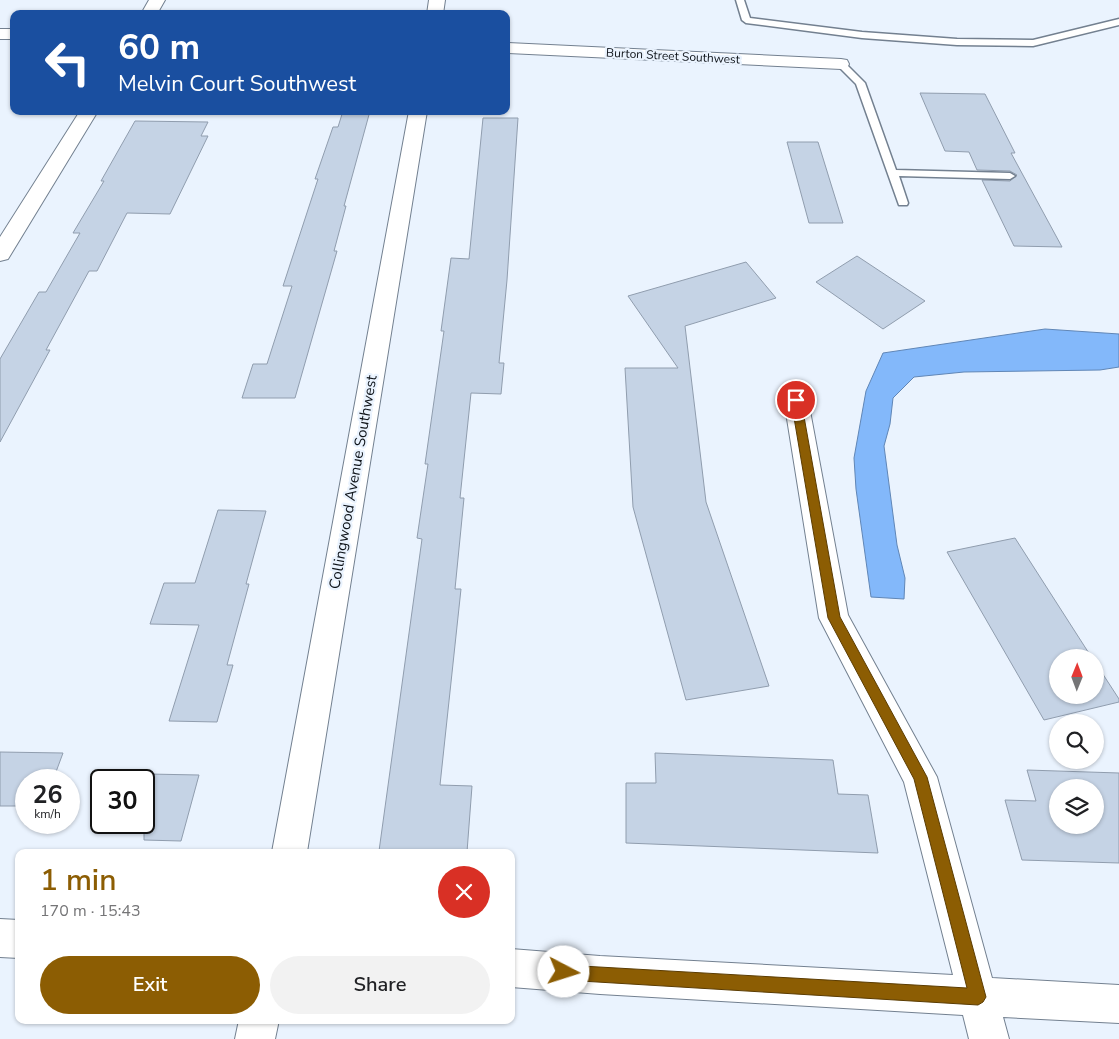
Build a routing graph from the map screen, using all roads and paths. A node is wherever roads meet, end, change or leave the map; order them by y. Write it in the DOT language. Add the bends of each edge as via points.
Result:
graph roads {
  1 [pos="740,0"];
  2 [pos="1119,22"];
  3 [pos="510,48"];
  4 [pos="841,64"];
  5 [pos="87,115"];
  6 [pos="417,115"];
  7 [pos="892,173"];
  8 [pos="1010,176"];
  9 [pos="902,203"];
  10 [pos="0,254"];
  11 [pos="796,400"];
  12 [pos="289,849"];
  13 [pos="0,938"];
  14 [pos="15,939"];
  15 [pos="515,968"];
  16 [pos="978,997"];
  17 [pos="1119,1004"];
  18 [pos="258,1024"];
  19 [pos="255,1039"];
  20 [pos="989,1039"];
  1 -- 2 [label="lane" via="746,20 862,35 957,42 1033,43"];
  3 -- 4 [label="street, Burton Street Southwest"];
  4 -- 7 [label="lane" via="860,83"];
  5 -- 10 [label="street"];
  6 -- 12 [label="street, Collingwood Avenue Southwest"];
  7 -- 8 [label="lane"];
  7 -- 9 [label="lane"];
  11 -- 16 [label="street" via="834,618 920,777"];
  13 -- 14 [label="street"];
  15 -- 16 [label="street"];
  16 -- 17 [label="street"];
  16 -- 20 [label="street"];
  18 -- 19 [label="street"];
}
